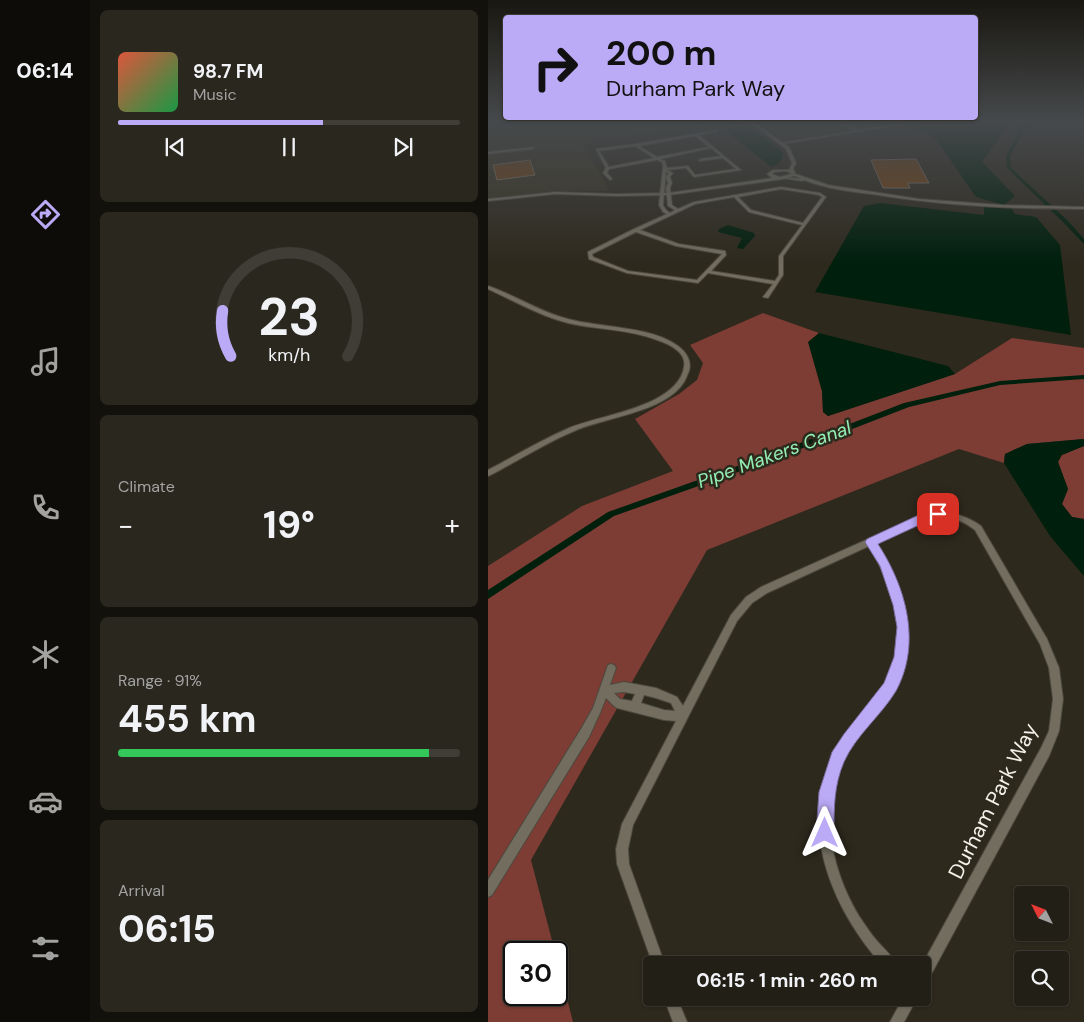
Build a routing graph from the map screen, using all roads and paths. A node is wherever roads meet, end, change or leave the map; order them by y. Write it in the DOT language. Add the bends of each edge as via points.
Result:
graph roads {
  1 [pos="608,168"];
  2 [pos="675,169"];
  3 [pos="688,169"];
  4 [pos="737,169"];
  5 [pos="781,169"];
  6 [pos="791,169"];
  7 [pos="665,170"];
  8 [pos="778,170"];
  9 [pos="793,173"];
  10 [pos="769,174"];
  11 [pos="694,176"];
  12 [pos="783,178"];
  13 [pos="610,179"];
  14 [pos="753,182"];
  15 [pos="818,183"];
  16 [pos="700,184"];
  17 [pos="669,194"];
  18 [pos="661,195"];
  19 [pos="734,196"];
  20 [pos="488,200"];
  21 [pos="1084,208"];
  22 [pos="677,210"];
  23 [pos="669,214"];
  24 [pos="804,224"];
  25 [pos="635,230"];
  26 [pos="708,272"];
  27 [pos="776,283"];
  28 [pos="488,287"];
  29 [pos="766,297"];
  30 [pos="488,473"];
  31 [pos="871,542"];
  32 [pos="611,668"];
  33 [pos="605,690"];
  34 [pos="642,690"];
  35 [pos="635,706"];
  36 [pos="684,716"];
  37 [pos="488,891"];
  38 [pos="656,956"];
  39 [pos="882,956"];
  40 [pos="931,960"];
  41 [pos="674,1006"];
  42 [pos="906,1006"];
  43 [pos="680,1022"];
  44 [pos="897,1022"];
  1 -- 13 [label="street" via="606,173"];
  2 -- 7 [label="street"];
  3 -- 11 [label="street"];
  4 -- 11 [label="street"];
  5 -- 8 [label="street"];
  6 -- 9 [label="street"];
  7 -- 17 [label="street" via="671,174 668,177"];
  7 -- 18 [label="street"];
  8 -- 9 [label="street"];
  8 -- 10 [label="street"];
  9 -- 12 [label="street"];
  9 -- 15 [label="street"];
  10 -- 12 [label="street"];
  10 -- 14 [label="street"];
  11 -- 16 [label="street"];
  12 -- 14 [label="street"];
  12 -- 15 [label="street"];
  14 -- 17 [label="street"];
  15 -- 21 [label="street" via="914,200 1012,208"];
  17 -- 18 [label="street"];
  17 -- 22 [label="street" via="670,206"];
  18 -- 20 [label="street" via="568,192"];
  18 -- 23 [label="street" via="662,208"];
  19 -- 22 [label="street" via="694,203"];
  19 -- 24 [label="street" via="750,211"];
  19 -- 24 [label="street" via="781,188 820,194 824,197"];
  22 -- 23 [label="street"];
  23 -- 25 [label="street"];
  24 -- 27 [label="street" via="781,256 781,275"];
  25 -- 26 [label="street" via="678,245 723,252"];
  25 -- 26 [label="street" via="593,251 590,256 627,272 689,282 701,281"];
  26 -- 27 [label="street"];
  27 -- 29 [label="street"];
  28 -- 30 [label="street" via="556,318 662,339 680,349 688,364 680,385 662,398 574,428"];
  31 -- 36 [label="street, Durham Park Way" via="774,585 749,600 734,618"];
  31 -- 39 [label="street" via="885,565 900,605 902,652 890,687 842,748 835,763 827,792 825,833 833,874 845,903 866,938"];
  31 -- 40 [label="street, Durham Park Way" via="938,514 960,517 975,525 986,538 1044,642 1054,668 1057,688 1056,720 1048,747"];
  32 -- 33 [label="street"];
  33 -- 34 [label="street" via="624,687"];
  33 -- 35 [label="street" via="617,703"];
  33 -- 37 [label="street" via="579,744"];
  34 -- 35 [label="street"];
  34 -- 36 [label="street" via="674,700"];
  35 -- 36 [label="street" via="664,715"];
  36 -- 38 [label="street, Durham Park Way" via="628,824 622,849 623,864"];
  41 -- 43 [label="street"];
  42 -- 44 [label="street"];
}
